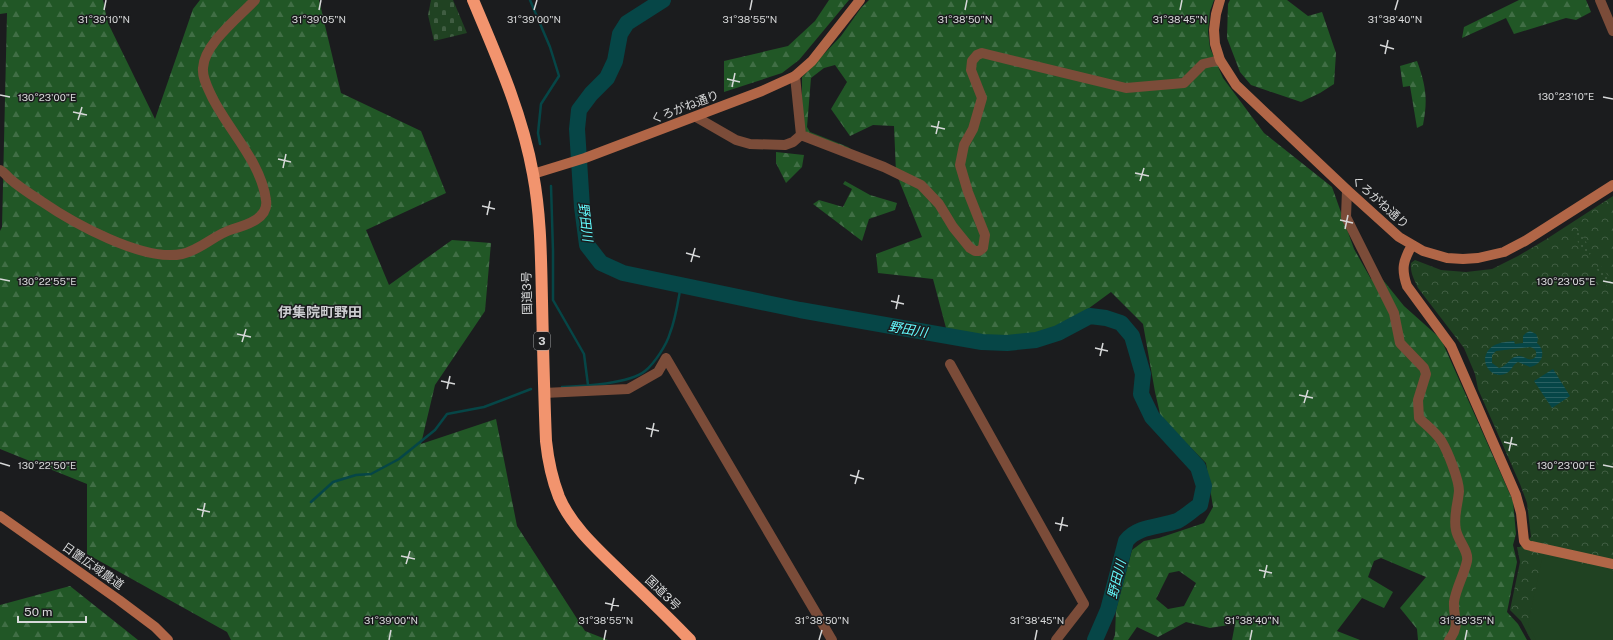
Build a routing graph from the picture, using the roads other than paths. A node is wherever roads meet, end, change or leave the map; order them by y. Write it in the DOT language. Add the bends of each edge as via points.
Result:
graph roads {
  1 [pos="255,0"];
  2 [pos="473,0"];
  3 [pos="860,0"];
  4 [pos="1220,0"];
  5 [pos="1600,0"];
  6 [pos="1610,13"];
  7 [pos="1613,31"];
  8 [pos="1220,60"];
  9 [pos="795,76"];
  10 [pos="696,117"];
  11 [pos="801,135"];
  12 [pos="0,170"];
  13 [pos="533,174"];
  14 [pos="1613,185"];
  15 [pos="1347,190"];
  16 [pos="1412,245"];
  17 [pos="950,364"];
  18 [pos="544,393"];
  19 [pos="0,516"];
  20 [pos="1613,564"];
  21 [pos="168,640"];
  22 [pos="690,640"];
  23 [pos="832,640"];
  24 [pos="1056,640"];
  25 [pos="1449,640"];
  1 -- 12 [label="street" via="207,52 203,69 207,86 221,114 259,173 266,202 264,213 258,218 246,225 225,231 196,249 169,256 140,250 84,226 41,202"];
  2 -- 13 [label="highway, 国道3号 / 3" via="499,59 514,102"];
  3 -- 9 [label="street, くろがね通り" via="812,61"];
  4 -- 8 [label="street, くろがね通り" via="1214,30"];
  5 -- 6 [label="street"];
  6 -- 7 [label="street"];
  8 -- 11 [label="street" via="1203,64 1184,83 1126,88 982,53 977,55 972,61 971,70 982,98 974,129 964,145 960,165 985,235 983,248 979,251 970,248 939,204 921,185 884,167"];
  8 -- 15 [label="street, くろがね通り" via="1236,85"];
  9 -- 10 [label="street, くろがね通り"];
  9 -- 11 [label="street"];
  10 -- 11 [label="street" via="736,140 750,144 785,145"];
  10 -- 13 [label="street, くろがね通り" via="585,158"];
  13 -- 18 [label="highway, 国道3号 / 3" via="541,255"];
  14 -- 16 [label="street, くろがね通り" via="1525,242 1491,256 1447,258"];
  15 -- 16 [label="street, くろがね通り" via="1399,237"];
  15 -- 25 [label="street" via="1346,218 1394,313 1400,343 1424,368 1426,374 1418,400 1419,418 1442,442 1458,482 1456,529 1467,553 1467,561 1454,603 1457,623"];
  16 -- 20 [label="street" via="1404,259 1403,267 1407,286 1451,346 1516,495 1524,541 1527,545"];
  17 -- 24 [label="street" via="1084,604"];
  18 -- 22 [label="highway, 国道3号 / 3" via="548,460 559,498 598,550"];
  18 -- 23 [label="street" via="628,390 658,372 666,358"];
  19 -- 21 [label="street, 日置広域農道" via="119,600"];
}
